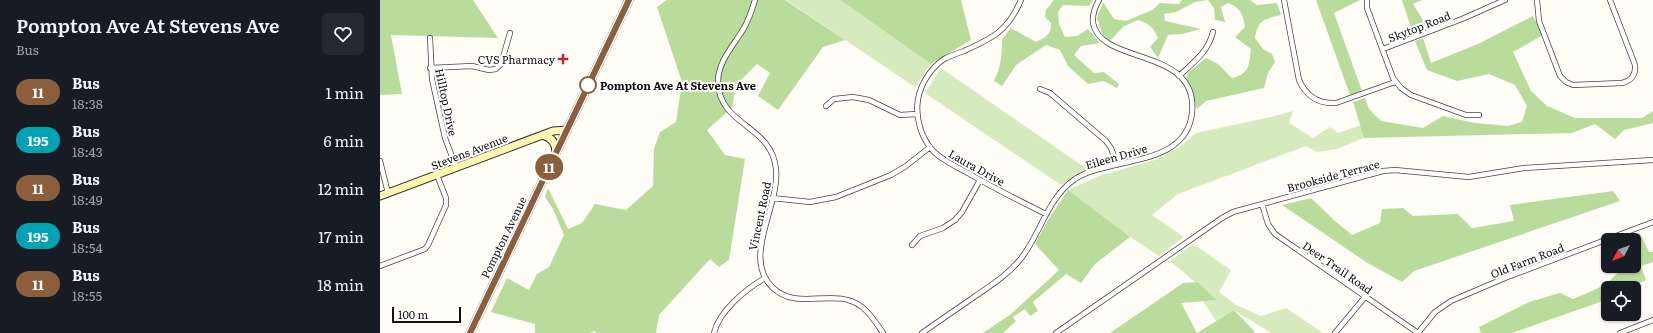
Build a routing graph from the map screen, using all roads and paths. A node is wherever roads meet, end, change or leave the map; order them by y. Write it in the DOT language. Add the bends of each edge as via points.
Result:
graph roads {
  1 [pos="629,0"];
  2 [pos="755,0"];
  3 [pos="1020,0"];
  4 [pos="1099,0"];
  5 [pos="1284,0"];
  6 [pos="1367,0"];
  7 [pos="1505,0"];
  8 [pos="1537,0"];
  9 [pos="1610,0"];
  10 [pos="1213,32"];
  11 [pos="510,33"];
  12 [pos="430,38"];
  13 [pos="1383,49"];
  14 [pos="430,68"];
  15 [pos="1180,76"];
  16 [pos="1395,82"];
  17 [pos="1040,89"];
  18 [pos="826,106"];
  19 [pos="917,114"];
  20 [pos="1480,115"];
  21 [pos="567,130"];
  22 [pos="542,135"];
  23 [pos="930,147"];
  24 [pos="556,152"];
  25 [pos="1653,160"];
  26 [pos="380,161"];
  27 [pos="1117,165"];
  28 [pos="456,167"];
  29 [pos="437,175"];
  30 [pos="980,180"];
  31 [pos="388,193"];
  32 [pos="380,196"];
  33 [pos="772,198"];
  34 [pos="1262,204"];
  35 [pos="1046,214"];
  36 [pos="1653,222"];
  37 [pos="912,245"];
  38 [pos="380,266"];
  39 [pos="765,278"];
  40 [pos="1365,297"];
  41 [pos="1653,320"];
  42 [pos="1628,332"];
  43 [pos="470,333"];
  44 [pos="714,333"];
  45 [pos="883,333"];
  46 [pos="922,333"];
  47 [pos="1056,333"];
  48 [pos="1335,333"];
  49 [pos="1418,333"];
  50 [pos="1620,333"];
  1 -- 21 [label="main road, Pompton Avenue"];
  2 -- 33 [label="street, Vincent Road" via="744,28 722,63 718,78 721,98 729,111 762,138 772,152 776,175"];
  3 -- 19 [label="street, Laura Drive" via="1011,19 998,34 946,58 932,70 920,92"];
  4 -- 15 [label="street" via="1094,9 1093,21 1095,30 1103,40 1162,64"];
  5 -- 16 [label="street" via="1299,80 1313,98 1326,103 1336,103"];
  6 -- 13 [label="street" via="1367,8"];
  7 -- 13 [label="street, Skytop Road"];
  8 -- 9 [label="street" via="1541,26 1560,76 1573,85 1626,82 1633,77 1635,65"];
  10 -- 15 [label="street" via="1205,51"];
  11 -- 14 [label="street" via="501,64 496,69 472,66"];
  12 -- 14 [label="street, Hilltop Drive"];
  13 -- 16 [label="street"];
  14 -- 28 [label="street, Hilltop Drive" via="445,138"];
  15 -- 27 [label="street, Eileen Drive" via="1192,103 1190,120 1184,135 1163,152"];
  16 -- 20 [label="street" via="1411,95 1466,115"];
  17 -- 27 [label="street" via="1050,93 1106,141"];
  18 -- 19 [label="street" via="834,99 853,97 869,100 900,115"];
  19 -- 23 [label="street, Laura Drive"];
  21 -- 22 [label="main road, Stevens Avenue"];
  21 -- 24 [label="main road, Pompton Avenue"];
  22 -- 24 [label="main road" via="552,140"];
  22 -- 28 [label="main road, Stevens Avenue"];
  23 -- 30 [label="street, Laura Drive" via="944,160"];
  23 -- 33 [label="street" via="891,175 836,197 810,202"];
  24 -- 43 [label="main road, Pompton Avenue"];
  25 -- 34 [label="street, Brookside Terrace" via="1524,168 1469,177 1383,171"];
  26 -- 31 [label="street"];
  27 -- 35 [label="street, Eileen Drive" via="1089,172 1072,182 1058,195"];
  28 -- 29 [label="main road, Stevens Avenue"];
  29 -- 31 [label="main road, Stevens Avenue"];
  29 -- 38 [label="street" via="446,202 428,245 420,252"];
  30 -- 35 [label="street, Laura Drive"];
  30 -- 37 [label="street" via="955,220 943,228 920,236"];
  31 -- 32 [label="main road, Stevens Avenue"];
  33 -- 39 [label="street, Vincent Road" via="760,254"];
  34 -- 40 [label="street, Deer Trail Road" via="1268,224 1275,234"];
  34 -- 47 [label="street, Brookside Terrace" via="1233,212 1222,218"];
  35 -- 46 [label="street, Eileen Drive" via="1029,248 1010,270"];
  36 -- 49 [label="street, Old Farm Road" via="1451,301 1436,312"];
  39 -- 44 [label="street" via="742,294 716,323"];
  39 -- 45 [label="street" via="774,289 791,298 800,300 839,297 854,302 868,312"];
  40 -- 48 [label="street"];
  40 -- 49 [label="street, Deer Trail Road"];
  41 -- 42 [label="street"];
  42 -- 50 [label="street"];
}
